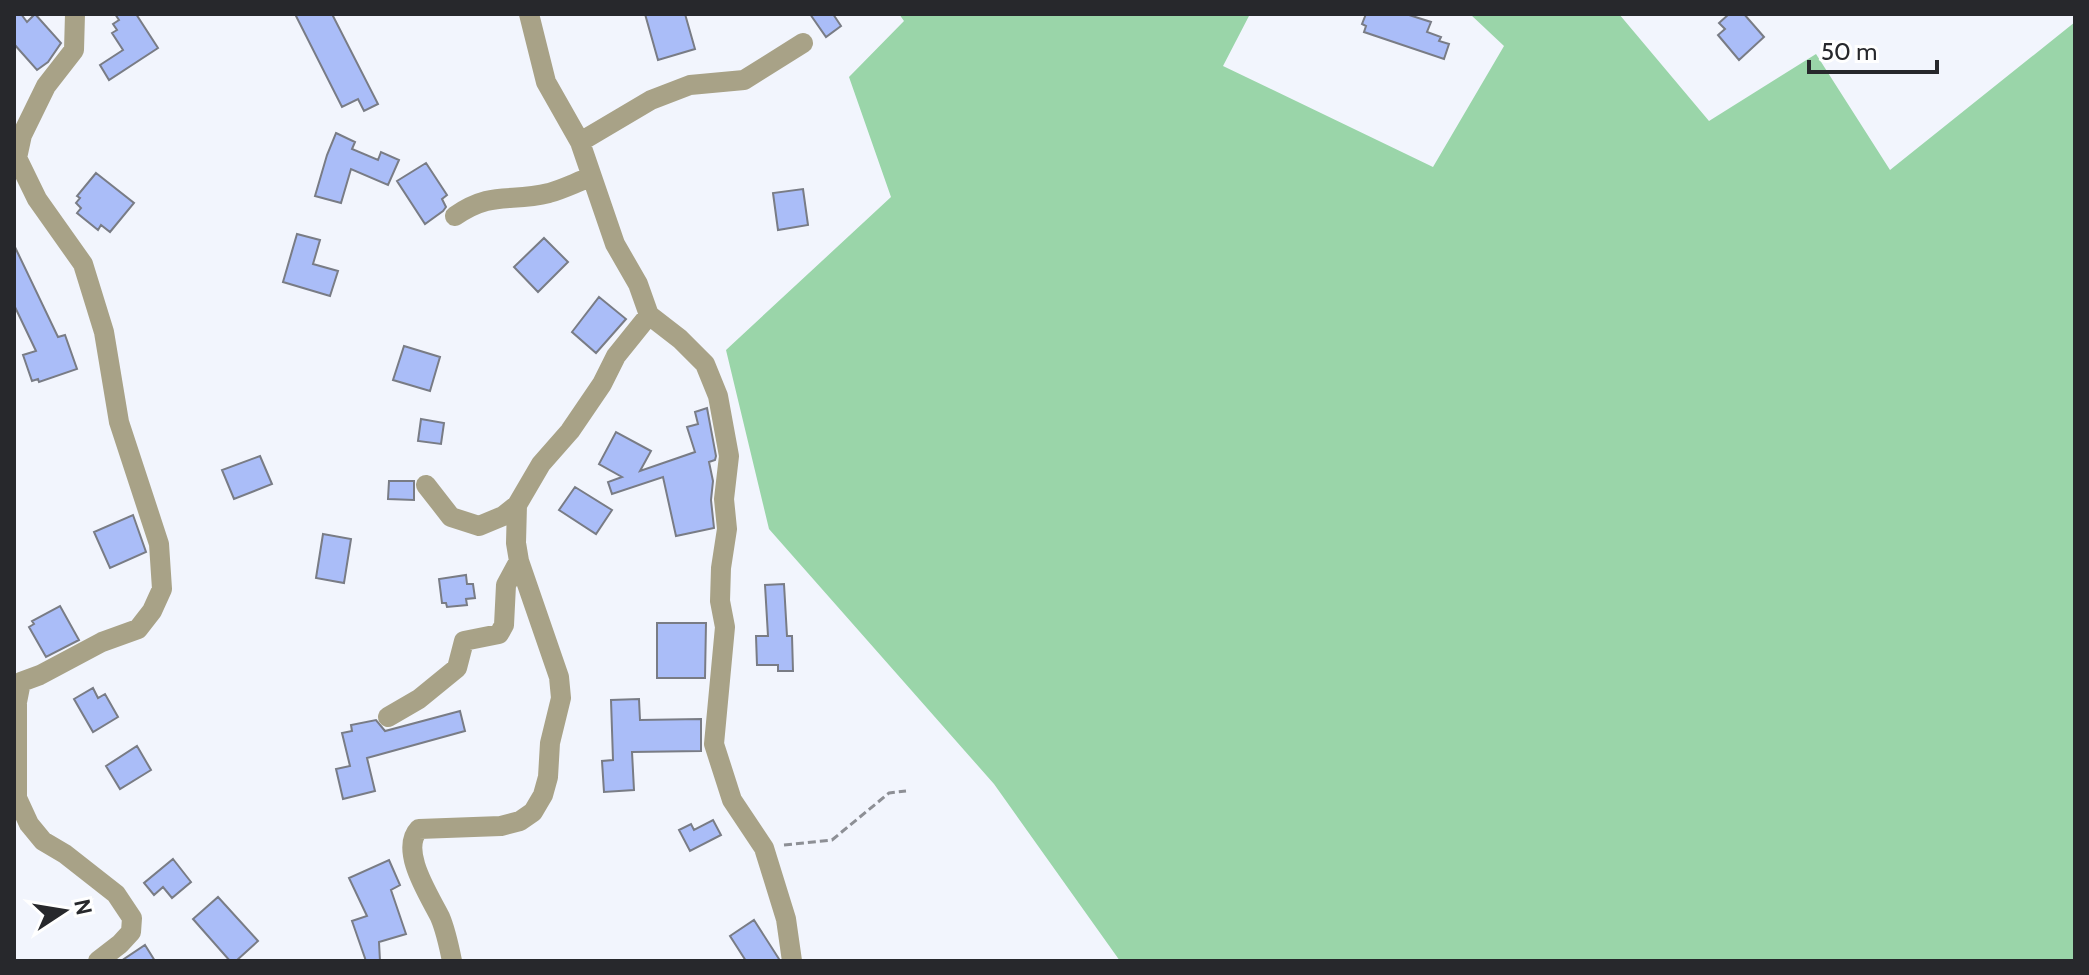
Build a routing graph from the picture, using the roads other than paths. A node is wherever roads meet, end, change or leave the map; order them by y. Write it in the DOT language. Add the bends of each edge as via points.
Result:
graph roads {
  1 [pos="75,14"];
  2 [pos="529,14"];
  3 [pos="803,43"];
  4 [pos="580,142"];
  5 [pos="15,158"];
  6 [pos="591,177"];
  7 [pos="455,216"];
  8 [pos="649,315"];
  9 [pos="426,485"];
  10 [pos="517,505"];
  11 [pos="519,561"];
  12 [pos="388,717"];
  13 [pos="98,961"];
  14 [pos="452,961"];
  15 [pos="792,961"];
  1 -- 5 [label="street" via="74,50 46,86"];
  2 -- 4 [label="street" via="546,82"];
  3 -- 4 [label="street" via="744,80 690,85 651,100"];
  4 -- 6 [label="street"];
  5 -- 13 [label="street" via="83,264 104,332 119,422 159,544 162,589 138,629 21,682 17,702 17,798 29,824 43,841 116,894 132,918 131,932"];
  6 -- 7 [label="street" via="549,193 492,198"];
  6 -- 8 [label="street"];
  8 -- 10 [label="street"];
  8 -- 15 [label="street" via="705,364 718,396 729,456 720,601 725,627 714,744 732,800 764,848 786,919"];
  9 -- 10 [label="street" via="451,517 479,526"];
  10 -- 11 [label="street"];
  11 -- 12 [label="street" via="506,585 499,634 464,641 457,668"];
  11 -- 14 [label="street" via="559,677 561,698 548,777 533,812 520,821 419,829 412,836 411,848"];
}
